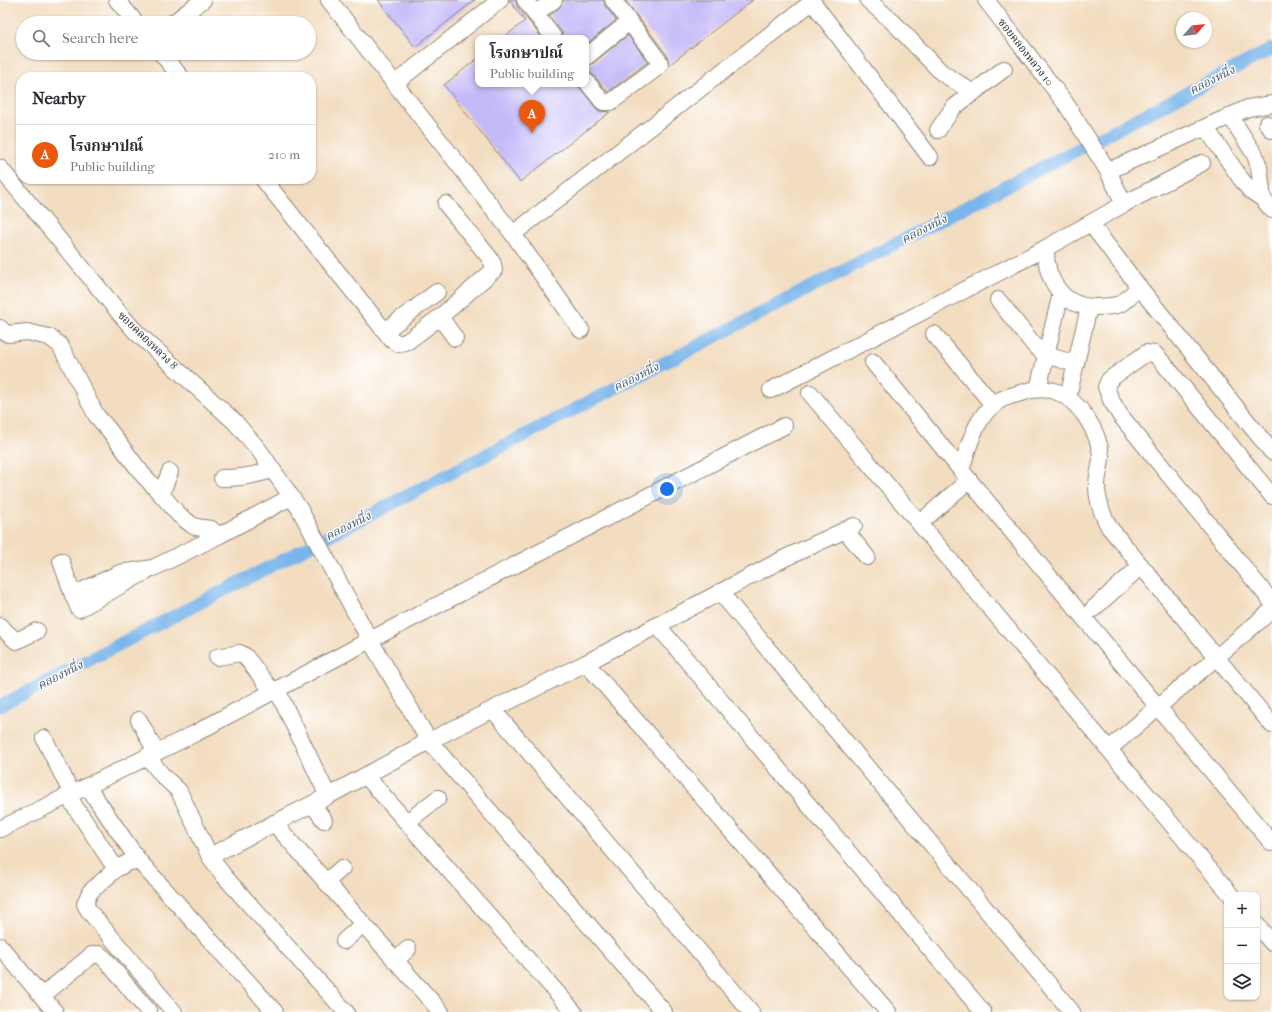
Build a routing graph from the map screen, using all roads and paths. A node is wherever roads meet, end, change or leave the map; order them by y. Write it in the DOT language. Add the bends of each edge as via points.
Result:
graph roads {
  1 [pos="117,0"];
  2 [pos="203,0"];
  3 [pos="328,0"];
  4 [pos="500,0"];
  5 [pos="525,0"];
  6 [pos="554,0"];
  7 [pos="613,0"];
  8 [pos="986,0"];
  9 [pos="812,1"];
  10 [pos="871,1"];
  11 [pos="535,14"];
  12 [pos="130,16"];
  13 [pos="181,16"];
  14 [pos="629,22"];
  15 [pos="552,35"];
  16 [pos="589,55"];
  17 [pos="167,60"];
  18 [pos="1004,69"];
  19 [pos="177,72"];
  20 [pos="394,84"];
  21 [pos="589,85"];
  22 [pos="973,93"];
  23 [pos="1272,104"];
  24 [pos="1230,116"];
  25 [pos="1206,128"];
  26 [pos="938,130"];
  27 [pos="930,156"];
  28 [pos="1202,163"];
  29 [pos="1105,166"];
  30 [pos="0,168"];
  31 [pos="267,184"];
  32 [pos="446,204"];
  33 [pos="1124,204"];
  34 [pos="1268,204"];
  35 [pos="1091,224"];
  36 [pos="513,234"];
  37 [pos="1046,248"];
  38 [pos="1138,288"];
  39 [pos="437,292"];
  40 [pos="1061,293"];
  41 [pos="998,300"];
  42 [pos="1089,307"];
  43 [pos="440,317"];
  44 [pos="0,328"];
  45 [pos="581,330"];
  46 [pos="385,331"];
  47 [pos="934,334"];
  48 [pos="455,338"];
  49 [pos="1046,355"];
  50 [pos="873,362"];
  51 [pos="1076,364"];
  52 [pos="1038,389"];
  53 [pos="771,390"];
  54 [pos="810,393"];
  55 [pos="1068,397"];
  56 [pos="994,406"];
  57 [pos="784,426"];
  58 [pos="1272,452"];
  59 [pos="272,470"];
  60 [pos="170,472"];
  61 [pos="965,475"];
  62 [pos="222,478"];
  63 [pos="161,494"];
  64 [pos="1272,496"];
  65 [pos="295,503"];
  66 [pos="920,523"];
  67 [pos="218,536"];
  68 [pos="867,557"];
  69 [pos="62,561"];
  70 [pos="1141,566"];
  71 [pos="720,592"];
  72 [pos="1272,602"];
  73 [pos="1093,609"];
  74 [pos="1272,610"];
  75 [pos="657,625"];
  76 [pos="0,626"];
  77 [pos="37,631"];
  78 [pos="370,640"];
  79 [pos="217,657"];
  80 [pos="1216,657"];
  81 [pos="586,663"];
  82 [pos="275,691"];
  83 [pos="1158,706"];
  84 [pos="493,710"];
  85 [pos="139,720"];
  86 [pos="1272,725"];
  87 [pos="44,738"];
  88 [pos="429,741"];
  89 [pos="1109,749"];
  90 [pos="152,754"];
  91 [pos="366,776"];
  92 [pos="87,786"];
  93 [pos="70,795"];
  94 [pos="328,796"];
  95 [pos="438,798"];
  96 [pos="312,804"];
  97 [pos="324,820"];
  98 [pos="407,822"];
  99 [pos="274,823"];
  100 [pos="0,829"];
  101 [pos="1272,843"];
  102 [pos="210,857"];
  103 [pos="139,861"];
  104 [pos="342,868"];
  105 [pos="116,869"];
  106 [pos="326,882"];
  107 [pos="1229,892"];
  108 [pos="363,924"];
  109 [pos="1259,928"];
  110 [pos="344,941"];
  111 [pos="1272,943"];
  112 [pos="0,946"];
  113 [pos="408,949"];
  114 [pos="395,961"];
  115 [pos="42,996"];
  116 [pos="55,1012"];
  117 [pos="149,1012"];
  118 [pos="174,1012"];
  119 [pos="276,1012"];
  120 [pos="346,1012"];
  121 [pos="441,1012"];
  122 [pos="574,1012"];
  123 [pos="664,1012"];
  124 [pos="751,1012"];
  125 [pos="888,1012"];
  126 [pos="983,1012"];
  127 [pos="1072,1012"];
  1 -- 12 [label="street"];
  2 -- 13 [label="street"];
  3 -- 20 [label="street"];
  4 -- 20 [label="street"];
  5 -- 11 [label="street"];
  6 -- 11 [label="street"];
  7 -- 14 [label="street"];
  8 -- 29 [label="street, ซอยคลองหลวง 10" via="1066,104"];
  9 -- 27 [label="street"];
  9 -- 36 [label="street"];
  10 -- 22 [label="street" via="941,72"];
  11 -- 15 [label="street"];
  14 -- 16 [label="street"];
  14 -- 21 [label="street" via="659,61 658,67 611,102 603,102"];
  17 -- 19 [label="street"];
  18 -- 22 [label="street"];
  20 -- 36 [label="street"];
  22 -- 26 [label="street" via="953,108"];
  23 -- 24 [label="street" via="1248,108"];
  24 -- 25 [label="street"];
  24 -- 34 [label="street" via="1255,155"];
  25 -- 29 [label="street"];
  25 -- 34 [label="street" via="1250,190"];
  28 -- 33 [label="street"];
  29 -- 33 [label="street, ซอยคลองหลวง 10"];
  30 -- 59 [label="street, ซอยคลองหลวง 8" via="136,332 235,422"];
  31 -- 46 [label="street"];
  32 -- 43 [label="street" via="495,267"];
  33 -- 35 [label="street"];
  35 -- 37 [label="street"];
  35 -- 38 [label="street"];
  36 -- 45 [label="street"];
  37 -- 40 [label="street" via="1046,262 1052,281"];
  37 -- 53 [label="street"];
  38 -- 42 [label="street" via="1120,303 1105,308"];
  38 -- 58 [label="street"];
  39 -- 46 [label="street"];
  40 -- 42 [label="street" via="1075,303"];
  40 -- 49 [label="street"];
  41 -- 49 [label="street" via="1034,345"];
  42 -- 51 [label="street"];
  43 -- 46 [label="street" via="403,344 392,340"];
  43 -- 48 [label="street"];
  44 -- 63 [label="street" via="8,334 27,332 49,337 60,345 96,415"];
  47 -- 56 [label="street"];
  49 -- 51 [label="street"];
  49 -- 52 [label="street"];
  50 -- 61 [label="street"];
  51 -- 55 [label="street"];
  52 -- 55 [label="street" via="1052,390"];
  52 -- 56 [label="street" via="1001,400"];
  54 -- 66 [label="street"];
  55 -- 70 [label="street" via="1095,431 1101,456 1097,487 1100,511 1109,527"];
  56 -- 61 [label="street" via="985,413 975,430"];
  57 -- 78 [label="street"];
  59 -- 62 [label="street" via="242,478"];
  59 -- 65 [label="street, ซอยคลองหลวง 8"];
  60 -- 63 [label="street"];
  61 -- 66 [label="street"];
  61 -- 83 [label="street"];
  63 -- 67 [label="street" via="179,515 192,525 211,529"];
  64 -- 72 [label="street" via="1154,354 1146,353 1109,380 1106,387 1120,415"];
  65 -- 67 [label="street"];
  65 -- 78 [label="street, ซอยคลองหลวง 8"];
  66 -- 89 [label="street"];
  67 -- 69 [label="street" via="153,568 120,573 73,595"];
  68 -- 71 [label="street" via="849,528 784,558"];
  70 -- 73 [label="street"];
  70 -- 80 [label="street"];
  71 -- 75 [label="street"];
  71 -- 127 [label="street"];
  74 -- 80 [label="street"];
  75 -- 81 [label="street"];
  75 -- 126 [label="street"];
  76 -- 77 [label="street" via="16,641"];
  78 -- 82 [label="street"];
  78 -- 88 [label="street, ซอยคลองหลวง 8"];
  79 -- 82 [label="street" via="240,653"];
  80 -- 83 [label="street"];
  80 -- 86 [label="street"];
  81 -- 84 [label="street"];
  81 -- 125 [label="street"];
  82 -- 90 [label="street"];
  82 -- 94 [label="street"];
  83 -- 89 [label="street"];
  83 -- 101 [label="street"];
  84 -- 88 [label="street"];
  84 -- 124 [label="street"];
  85 -- 90 [label="street"];
  87 -- 93 [label="street"];
  88 -- 91 [label="street"];
  88 -- 123 [label="street, ซอยคลองหลวง 8"];
  89 -- 107 [label="street"];
  90 -- 92 [label="street"];
  90 -- 102 [label="street" via="158,770 182,796"];
  91 -- 94 [label="street"];
  91 -- 98 [label="street"];
  92 -- 93 [label="street"];
  92 -- 103 [label="street"];
  93 -- 100 [label="street"];
  93 -- 105 [label="street"];
  94 -- 96 [label="street"];
  95 -- 98 [label="street"];
  96 -- 97 [label="street"];
  96 -- 99 [label="street"];
  98 -- 122 [label="street"];
  99 -- 102 [label="street"];
  99 -- 106 [label="street"];
  102 -- 120 [label="street" via="229,882"];
  103 -- 105 [label="street" via="129,862"];
  103 -- 119 [label="street"];
  104 -- 106 [label="street"];
  105 -- 118 [label="street" via="90,892 85,904 88,911"];
  106 -- 108 [label="street"];
  108 -- 110 [label="street"];
  108 -- 114 [label="street"];
  109 -- 111 [label="street"];
  112 -- 115 [label="street"];
  113 -- 114 [label="street"];
  114 -- 121 [label="street"];
  115 -- 116 [label="street"];
  115 -- 117 [label="street" via="92,955 99,954 106,959"];
}
